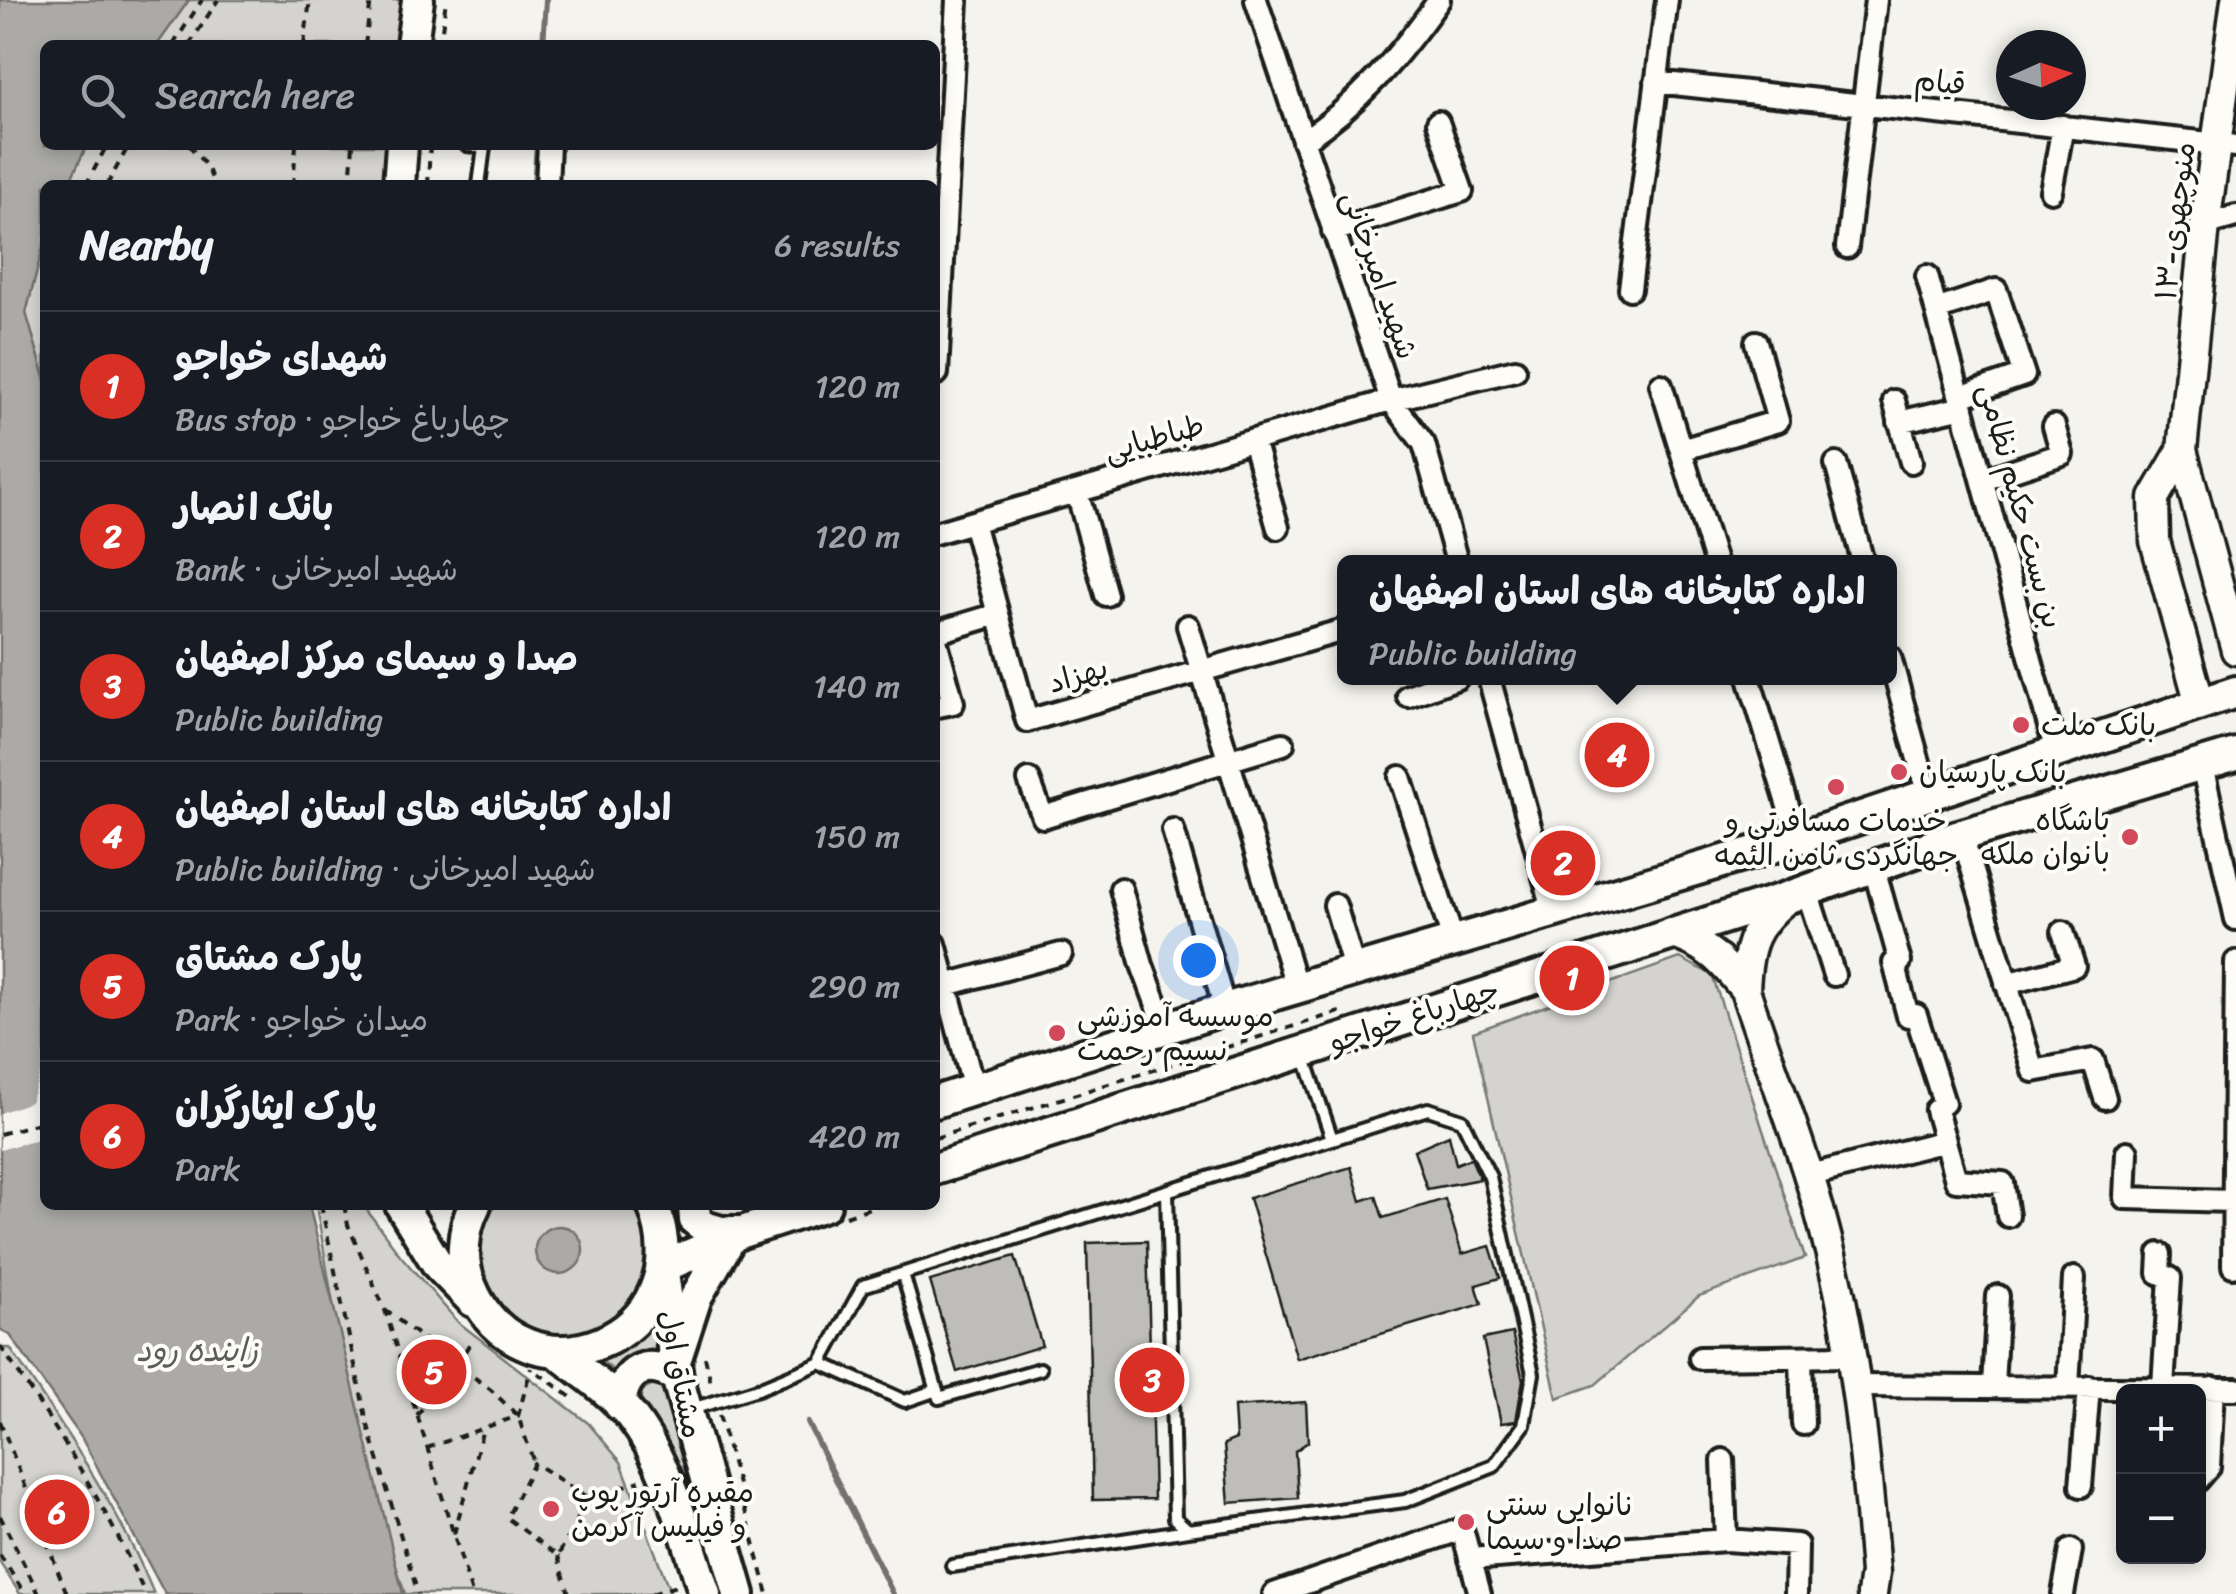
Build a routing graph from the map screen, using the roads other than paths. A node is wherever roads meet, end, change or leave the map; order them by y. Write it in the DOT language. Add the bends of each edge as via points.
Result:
graph roads {
  1 [pos="418,0"];
  2 [pos="957,0"];
  3 [pos="1256,0"];
  4 [pos="1438,0"];
  5 [pos="1667,0"];
  6 [pos="1876,0"];
  7 [pos="2236,0"];
  8 [pos="413,40"];
  9 [pos="1656,82"];
  10 [pos="1864,104"];
  11 [pos="1438,122"];
  12 [pos="2063,126"];
  13 [pos="1303,141"];
  14 [pos="2227,145"];
  15 [pos="402,150"];
  16 [pos="484,150"];
  17 [pos="549,150"];
  18 [pos="400,180"];
  19 [pos="480,180"];
  20 [pos="547,180"];
  21 [pos="2051,192"];
  22 [pos="2236,216"];
  23 [pos="2204,225"];
  24 [pos="1333,231"];
  25 [pos="1847,247"];
  26 [pos="1927,276"];
  27 [pos="1630,289"];
  28 [pos="1936,310"];
  29 [pos="940,317"];
  30 [pos="1756,342"];
  31 [pos="1515,370"];
  32 [pos="1661,385"];
  33 [pos="1391,400"];
  34 [pos="1962,402"];
  35 [pos="2054,426"];
  36 [pos="1253,440"];
  37 [pos="1681,450"];
  38 [pos="2182,450"];
  39 [pos="1910,462"];
  40 [pos="1836,464"];
  41 [pos="1983,480"];
  42 [pos="1077,492"];
  43 [pos="974,522"];
  44 [pos="1278,528"];
  45 [pos="940,532"];
  46 [pos="1454,555"];
  47 [pos="1713,555"];
  48 [pos="1861,555"];
  49 [pos="1106,595"];
  50 [pos="998,614"];
  51 [pos="1188,626"];
  52 [pos="1337,632"];
  53 [pos="940,633"];
  54 [pos="2236,650"];
  55 [pos="940,654"];
  56 [pos="1200,671"];
  57 [pos="1897,682"];
  58 [pos="1438,685"];
  59 [pos="1491,685"];
  60 [pos="1751,685"];
  61 [pos="2236,692"];
  62 [pos="1408,696"];
  63 [pos="2200,704"];
  64 [pos="940,706"];
  65 [pos="1283,744"];
  66 [pos="2056,752"];
  67 [pos="2236,754"];
  68 [pos="1228,761"];
  69 [pos="2202,765"];
  70 [pos="1400,777"];
  71 [pos="1029,780"];
  72 [pos="1928,795"];
  73 [pos="1173,830"];
  74 [pos="1962,835"];
  75 [pos="1785,843"];
  76 [pos="1874,868"];
  77 [pos="1656,883"];
  78 [pos="1121,889"];
  79 [pos="1798,894"];
  80 [pos="1335,905"];
  81 [pos="1554,913"];
  82 [pos="2236,919"];
  83 [pos="2064,932"];
  84 [pos="1670,933"];
  85 [pos="1454,943"];
  86 [pos="1060,954"];
  87 [pos="2236,962"];
  88 [pos="940,963"];
  89 [pos="1355,972"];
  90 [pos="1834,975"];
  91 [pos="2006,984"];
  92 [pos="946,985"];
  93 [pos="1298,989"];
  94 [pos="1745,990"];
  95 [pos="1225,1009"];
  96 [pos="1166,1029"];
  97 [pos="1303,1052"];
  98 [pos="974,1089"];
  99 [pos="2104,1098"];
  100 [pos="940,1100"];
  101 [pos="1332,1139"];
  102 [pos="1945,1141"];
  103 [pos="2127,1152"];
  104 [pos="940,1167"];
  105 [pos="1807,1176"];
  106 [pos="1167,1191"];
  107 [pos="2234,1201"];
  108 [pos="404,1210"];
  109 [pos="473,1210"];
  110 [pos="655,1210"];
  111 [pos="694,1210"];
  112 [pos="810,1210"];
  113 [pos="2008,1216"];
  114 [pos="736,1235"];
  115 [pos="2160,1254"];
  116 [pos="2234,1266"];
  117 [pos="663,1267"];
  118 [pos="904,1274"];
  119 [pos="2074,1278"];
  120 [pos="1998,1296"];
  121 [pos="485,1322"];
  122 [pos="555,1351"];
  123 [pos="1852,1356"];
  124 [pos="1700,1358"];
  125 [pos="1801,1358"];
  126 [pos="822,1363"];
  127 [pos="1040,1369"];
  128 [pos="676,1370"];
  129 [pos="2164,1384"];
  130 [pos="1857,1386"];
  131 [pos="1993,1386"];
  132 [pos="2079,1387"];
  133 [pos="2116,1387"];
  134 [pos="2206,1388"];
  135 [pos="2213,1388"];
  136 [pos="2236,1389"];
  137 [pos="937,1390"];
  138 [pos="620,1405"];
  139 [pos="686,1411"];
  140 [pos="1803,1424"];
  141 [pos="2206,1441"];
  142 [pos="1723,1460"];
  143 [pos="2081,1486"];
  144 [pos="1188,1530"];
  145 [pos="1726,1540"];
  146 [pos="2071,1550"];
  147 [pos="1470,1559"];
  148 [pos="952,1566"];
  149 [pos="1330,1584"];
  150 [pos="704,1594"];
  151 [pos="740,1594"];
  152 [pos="1274,1594"];
  153 [pos="1480,1594"];
  154 [pos="1796,1594"];
  155 [pos="1872,1594"];
  156 [pos="2063,1594"];
  1 -- 8 [label="main road"];
  2 -- 29 [label="street"];
  3 -- 13 [label="street, شهید امیرخانی"];
  4 -- 13 [label="street" via="1402,53 1338,118"];
  5 -- 9 [label="street"];
  6 -- 10 [label="street"];
  7 -- 14 [label="main road, ۱۳-منوچهری"];
  9 -- 10 [label="street, قیام"];
  9 -- 27 [label="street"];
  10 -- 12 [label="street, قیام"];
  10 -- 25 [label="street"];
  11 -- 24 [label="street" via="1462,191"];
  12 -- 14 [label="street, قیام"];
  12 -- 21 [label="street"];
  13 -- 24 [label="street, شهید امیرخانی"];
  14 -- 23 [label="main road, ۱۳-منوچهری"];
  15 -- 18 [label="main road"];
  16 -- 19 [label="lane"];
  17 -- 20 [label="street"];
  22 -- 23 [label="street"];
  23 -- 38 [label="main road, ۱۳-منوچهری"];
  24 -- 33 [label="street, شهید امیرخانی"];
  26 -- 28 [label="street, بن بست حکیم نظامی"];
  28 -- 34 [label="street, بن بست حکیم نظامی"];
  28 -- 34 [label="street" via="1996,290 2024,375"];
  30 -- 37 [label="street" via="1778,421"];
  31 -- 33 [label="street, طباطبایی"];
  32 -- 37 [label="street"];
  33 -- 36 [label="street, طباطبایی"];
  33 -- 46 [label="street, شهید امیرخانی" via="1424,444"];
  34 -- 39 [label="street" via="1897,412"];
  34 -- 41 [label="street, بن بست حکیم نظامی"];
  35 -- 41 [label="street" via="2062,454"];
  36 -- 42 [label="street, طباطبایی"];
  36 -- 44 [label="street"];
  37 -- 47 [label="street"];
  38 -- 54 [label="main road"];
  38 -- 63 [label="main road" via="2154,498 2155,541"];
  40 -- 48 [label="street"];
  41 -- 66 [label="street, بن بست حکیم نظامی"];
  42 -- 43 [label="street, طباطبایی"];
  42 -- 49 [label="street"];
  43 -- 45 [label="street, طباطبایی"];
  43 -- 50 [label="street, بهزاد"];
  50 -- 53 [label="street"];
  50 -- 56 [label="street, بهزاد" via="1027,721"];
  51 -- 56 [label="street"];
  52 -- 56 [label="street, بهزاد"];
  55 -- 64 [label="street" via="953,703"];
  56 -- 68 [label="street"];
  57 -- 72 [label="street"];
  58 -- 62 [label="street"];
  59 -- 81 [label="street"];
  60 -- 75 [label="street"];
  61 -- 63 [label="main road, چهارباغ خواجو"];
  63 -- 66 [label="main road, چهارباغ خواجو"];
  65 -- 68 [label="street"];
  66 -- 72 [label="main road, چهارباغ خواجو"];
  67 -- 69 [label="main road, چهارباغ خواجو"];
  68 -- 71 [label="street" via="1044,816"];
  68 -- 93 [label="street"];
  69 -- 74 [label="main road, چهارباغ خواجو"];
  69 -- 82 [label="street"];
  70 -- 85 [label="street"];
  72 -- 75 [label="main road, چهارباغ خواجو"];
  73 -- 95 [label="street"];
  74 -- 76 [label="main road, چهارباغ خواجو"];
  74 -- 91 [label="street"];
  75 -- 77 [label="main road, چهارباغ خواجو"];
  75 -- 79 [label="main road"];
  76 -- 79 [label="main road, چهارباغ خواجو"];
  76 -- 102 [label="street" via="1908,1016 1916,1015 1944,1102 1936,1110"];
  77 -- 81 [label="main road, چهارباغ خواجو"];
  77 -- 84 [label="main road" via="1649,913"];
  78 -- 96 [label="street"];
  79 -- 84 [label="main road, چهارباغ خواجو"];
  79 -- 90 [label="street"];
  79 -- 94 [label="main road" via="1767,914 1755,933"];
  80 -- 89 [label="street"];
  81 -- 85 [label="main road, چهارباغ خواجو"];
  83 -- 91 [label="street" via="2074,966"];
  84 -- 94 [label="main road" via="1707,948"];
  84 -- 97 [label="main road, چهارباغ خواجو"];
  85 -- 89 [label="main road, چهارباغ خواجو"];
  86 -- 92 [label="street"];
  87 -- 107 [label="street"];
  88 -- 92 [label="street"];
  89 -- 93 [label="main road, چهارباغ خواجو"];
  91 -- 99 [label="street" via="2032,1070 2094,1060"];
  92 -- 98 [label="street"];
  93 -- 95 [label="main road, چهارباغ خواجو"];
  94 -- 105 [label="main road"];
  95 -- 96 [label="main road, چهارباغ خواجو"];
  96 -- 98 [label="main road, چهارباغ خواجو"];
  97 -- 101 [label="lane"];
  97 -- 104 [label="main road, چهارباغ خواجو"];
  98 -- 100 [label="main road, چهارباغ خواجو"];
  101 -- 106 [label="lane"];
  101 -- 144 [label="lane" via="1428,1109 1462,1120 1490,1176 1532,1374 1524,1424 1494,1466 1405,1502"];
  102 -- 105 [label="street"];
  102 -- 113 [label="street" via="1956,1180 2003,1182"];
  103 -- 107 [label="street" via="2125,1198"];
  105 -- 123 [label="main road"];
  106 -- 118 [label="lane"];
  106 -- 144 [label="lane" via="1176,1518"];
  107 -- 116 [label="street"];
  108 -- 121 [label="main road"];
  109 -- 121 [label="main road" via="464,1258"];
  110 -- 117 [label="main road, مشتاق اول"];
  111 -- 114 [label="main road" via="704,1227"];
  112 -- 114 [label="main road"];
  114 -- 117 [label="main road"];
  114 -- 128 [label="main road" via="696,1297"];
  115 -- 129 [label="street" via="2158,1273 2170,1278"];
  117 -- 122 [label="main road" via="656,1291 625,1330 592,1346"];
  117 -- 128 [label="main road, مشتاق اول"];
  118 -- 126 [label="lane" via="863,1286"];
  118 -- 137 [label="lane"];
  119 -- 132 [label="street"];
  120 -- 131 [label="street"];
  121 -- 122 [label="main road"];
  122 -- 138 [label="main road, مشتاق اول"];
  123 -- 125 [label="street"];
  123 -- 130 [label="main road"];
  124 -- 125 [label="street"];
  125 -- 140 [label="street"];
  126 -- 137 [label="lane" via="906,1400"];
  126 -- 139 [label="lane"];
  127 -- 137 [label="lane" via="939,1398"];
  128 -- 138 [label="main road" via="632,1374"];
  128 -- 139 [label="main road, مشتاق اول"];
  130 -- 131 [label="street"];
  130 -- 155 [label="main road"];
  131 -- 132 [label="street"];
  132 -- 133 [label="street"];
  132 -- 143 [label="street"];
  134 -- 135 [label="street"];
  135 -- 136 [label="street"];
  135 -- 141 [label="street"];
  138 -- 150 [label="main road, مشتاق اول" via="658,1464"];
  139 -- 151 [label="main road, مشتاق اول"];
  142 -- 145 [label="street"];
  144 -- 148 [label="lane"];
  145 -- 147 [label="street"];
  145 -- 154 [label="street" via="1797,1545"];
  146 -- 156 [label="street"];
  147 -- 149 [label="street" via="1462,1529"];
  147 -- 153 [label="street"];
  149 -- 152 [label="street"];
}
